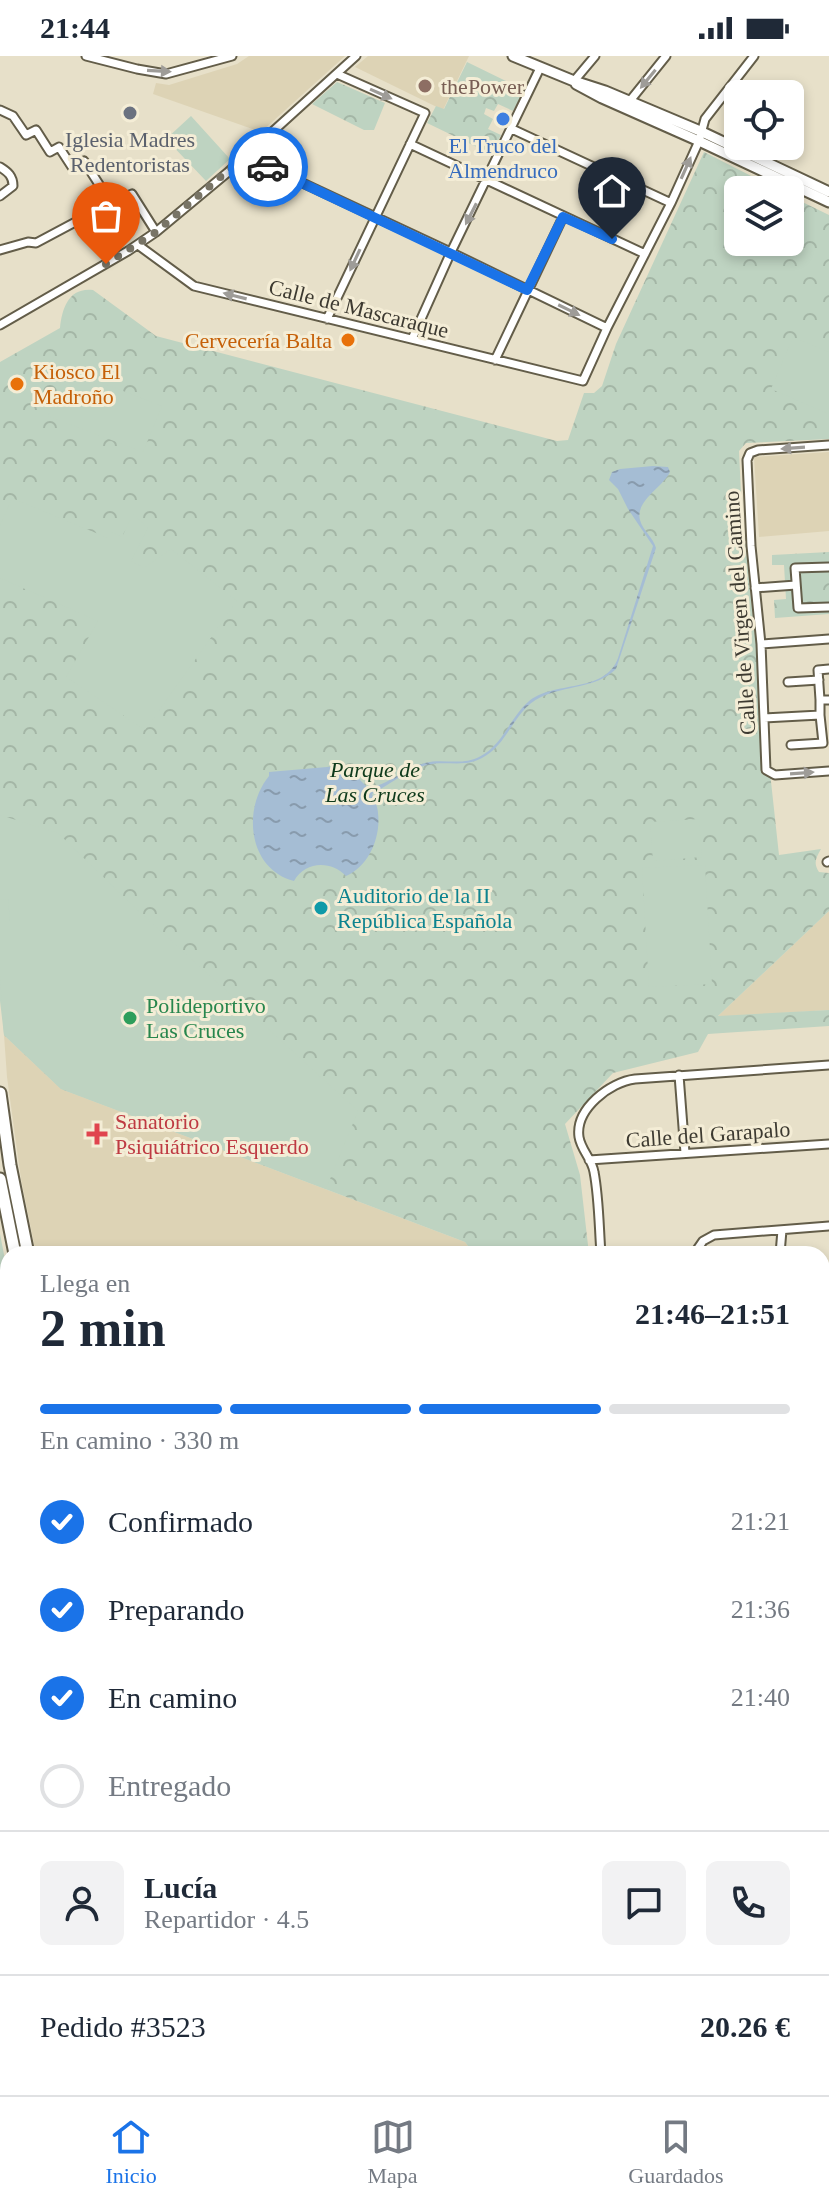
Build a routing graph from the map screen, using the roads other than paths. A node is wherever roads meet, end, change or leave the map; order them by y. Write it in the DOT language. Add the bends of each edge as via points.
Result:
graph roads {
  1 [pos="86,56"];
  2 [pos="232,56"];
  3 [pos="356,56"];
  4 [pos="513,56"];
  5 [pos="595,56"];
  6 [pos="666,56"];
  7 [pos="754,56"];
  8 [pos="540,68"];
  9 [pos="337,74"];
  10 [pos="574,81"];
  11 [pos="629,102"];
  12 [pos="0,110"];
  13 [pos="512,129"];
  14 [pos="699,136"];
  15 [pos="410,144"];
  16 [pos="245,156"];
  17 [pos="0,167"];
  18 [pos="487,180"];
  19 [pos="829,192"];
  20 [pos="0,196"];
  21 [pos="829,202"];
  22 [pos="111,203"];
  23 [pos="671,203"];
  24 [pos="375,216"];
  25 [pos="563,217"];
  26 [pos="156,232"];
  27 [pos="138,245"];
  28 [pos="0,250"];
  29 [pos="451,252"];
  30 [pos="645,254"];
  31 [pos="527,290"];
  32 [pos="327,319"];
  33 [pos="0,325"];
  34 [pos="607,328"];
  35 [pos="412,339"];
  36 [pos="495,360"];
  37 [pos="829,445"];
  38 [pos="829,567"];
  39 [pos="796,585"];
  40 [pos="755,588"];
  41 [pos="829,607"];
  42 [pos="829,639"];
  43 [pos="761,644"];
  44 [pos="829,669"];
  45 [pos="819,680"];
  46 [pos="788,682"];
  47 [pos="825,700"];
  48 [pos="820,715"];
  49 [pos="764,718"];
  50 [pos="826,735"];
  51 [pos="791,745"];
  52 [pos="829,771"];
  53 [pos="829,1065"];
  54 [pos="679,1075"];
  55 [pos="0,1093"];
  56 [pos="829,1144"];
  57 [pos="685,1153"];
  58 [pos="589,1160"];
  59 [pos="0,1179"];
  60 [pos="829,1226"];
  61 [pos="782,1230"];
  62 [pos="13,1246"];
  63 [pos="26,1246"];
  64 [pos="600,1246"];
  65 [pos="700,1246"];
  66 [pos="781,1246"];
  1 -- 2 [label="street, one-way" via="166,74"];
  3 -- 9 [label="street"];
  4 -- 8 [label="main road"];
  5 -- 10 [label="street"];
  6 -- 11 [label="street, one-way"];
  7 -- 14 [label="street" via="705,119"];
  8 -- 10 [label="main road"];
  8 -- 13 [label="street"];
  9 -- 15 [label="street, one-way" via="425,113"];
  9 -- 16 [label="street"];
  10 -- 11 [label="main road"];
  10 -- 14 [label="main road" via="602,98"];
  11 -- 14 [label="main road"];
  12 -- 22 [label="street" via="13,116 26,135 36,130 50,152 59,147 72,167 84,161"];
  13 -- 18 [label="street"];
  13 -- 23 [label="street"];
  14 -- 19 [label="main road"];
  14 -- 21 [label="main road"];
  23 -- 14 [label="street, one-way"];
  15 -- 18 [label="street"];
  15 -- 24 [label="street"];
  16 -- 24 [label="street"];
  16 -- 26 [label="street"];
  17 -- 20 [label="street" via="13,186"];
  18 -- 25 [label="street"];
  18 -- 29 [label="street, one-way"];
  22 -- 26 [label="street" via="132,194"];
  22 -- 28 [label="street" via="36,243"];
  23 -- 30 [label="street"];
  24 -- 29 [label="street"];
  24 -- 32 [label="street, one-way"];
  25 -- 30 [label="street"];
  25 -- 31 [label="street"];
  26 -- 27 [label="street"];
  32 -- 27 [label="street, Calle de Mascaraque, one-way" via="194,286"];
  27 -- 33 [label="street"];
  29 -- 31 [label="street"];
  29 -- 35 [label="street"];
  30 -- 34 [label="street"];
  31 -- 34 [label="street, one-way"];
  31 -- 36 [label="street"];
  32 -- 35 [label="street, Calle de Mascaraque"];
  34 -- 36 [label="street, Calle de Mascaraque" via="583,381"];
  35 -- 36 [label="street, Calle de Mascaraque"];
  37 -- 40 [label="street, Calle de Virgen del Camino, one-way" via="750,453"];
  38 -- 39 [label="street" via="795,568"];
  39 -- 40 [label="street"];
  39 -- 41 [label="street" via="798,608"];
  40 -- 43 [label="street, Calle de Virgen del Camino"];
  42 -- 43 [label="street"];
  43 -- 49 [label="street, Calle de Virgen del Camino"];
  44 -- 45 [label="street" via="818,670"];
  45 -- 46 [label="street"];
  45 -- 47 [label="street"];
  47 -- 48 [label="street"];
  48 -- 49 [label="street"];
  48 -- 50 [label="street"];
  49 -- 52 [label="street, Calle de Virgen del Camino, one-way" via="766,770 775,775"];
  50 -- 51 [label="street" via="823,743"];
  53 -- 54 [label="street"];
  54 -- 57 [label="street"];
  54 -- 58 [label="street" via="615,1084 590,1106 580,1123 580,1142"];
  55 -- 63 [label="main road"];
  56 -- 57 [label="street, Calle del Garapalo"];
  57 -- 58 [label="street, Calle del Garapalo"];
  58 -- 64 [label="street"];
  59 -- 62 [label="main road"];
  60 -- 61 [label="street"];
  61 -- 65 [label="street" via="714,1235"];
  61 -- 66 [label="street"];
}
